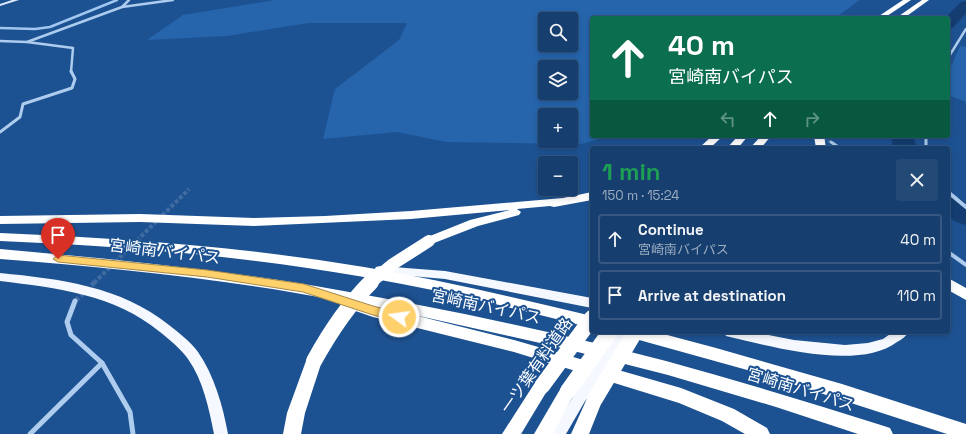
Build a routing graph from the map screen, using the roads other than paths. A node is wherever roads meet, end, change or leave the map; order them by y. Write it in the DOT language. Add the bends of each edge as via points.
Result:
graph roads {
  1 [pos="17,0"];
  2 [pos="129,0"];
  3 [pos="173,0"];
  4 [pos="908,0"];
  5 [pos="926,0"];
  6 [pos="0,5"];
  7 [pos="122,7"];
  8 [pos="882,16"];
  9 [pos="902,16"];
  10 [pos="966,29"];
  11 [pos="0,41"];
  12 [pos="27,42"];
  13 [pos="950,55"];
  14 [pos="0,132"];
  15 [pos="716,138"];
  16 [pos="741,138"];
  17 [pos="764,138"];
  18 [pos="831,142"];
  19 [pos="706,146"];
  20 [pos="734,146"];
  21 [pos="757,146"];
  22 [pos="837,146"];
  23 [pos="950,194"];
  24 [pos="590,196"];
  25 [pos="561,201"];
  26 [pos="966,207"];
  27 [pos="0,220"];
  28 [pos="0,237"];
  29 [pos="950,253"];
  30 [pos="0,254"];
  31 [pos="966,265"];
  32 [pos="332,267"];
  33 [pos="0,277"];
  34 [pos="950,284"];
  35 [pos="304,288"];
  36 [pos="966,295"];
  37 [pos="75,301"];
  38 [pos="590,303"];
  39 [pos="590,321"];
  40 [pos="590,322"];
  41 [pos="609,334"];
  42 [pos="626,334"];
  43 [pos="631,334"];
  44 [pos="640,334"];
  45 [pos="740,334"];
  46 [pos="900,334"];
  47 [pos="102,363"];
  48 [pos="581,396"];
  49 [pos="966,432"];
  50 [pos="30,434"];
  51 [pos="133,434"];
  52 [pos="221,434"];
  53 [pos="292,434"];
  54 [pos="511,434"];
  55 [pos="543,434"];
  56 [pos="558,434"];
  57 [pos="580,434"];
  58 [pos="761,434"];
  59 [pos="884,434"];
  1 -- 6 [label="main road"];
  2 -- 7 [label="street"];
  3 -- 7 [label="street"];
  4 -- 8 [label="highway"];
  5 -- 9 [label="highway"];
  7 -- 12 [label="street"];
  10 -- 13 [label="street"];
  11 -- 12 [label="street"];
  12 -- 14 [label="street" via="73,48 71,73 75,79 72,88 23,104 20,117"];
  15 -- 19 [label="highway"];
  16 -- 20 [label="highway"];
  17 -- 21 [label="highway"];
  18 -- 22 [label="street"];
  23 -- 26 [label="street"];
  24 -- 25 [label="highway"];
  25 -- 27 [label="highway" via="325,220"];
  25 -- 53 [label="highway, bridge" via="493,217 450,232 403,257 373,280 331,331 314,361 296,413"];
  28 -- 32 [label="highway, 宮崎南バイパス" via="227,253"];
  29 -- 31 [label="street"];
  30 -- 35 [label="highway, 宮崎南バイパス" via="207,274"];
  32 -- 38 [label="main road" via="445,275"];
  32 -- 40 [label="highway, 宮崎南バイパス" via="503,301"];
  33 -- 52 [label="main road" via="76,287 138,310 177,337 197,361"];
  34 -- 36 [label="highway"];
  35 -- 58 [label="highway" via="373,311 514,346 681,396 728,415"];
  35 -- 59 [label="highway, 宮崎南バイパス" via="394,304 542,336 728,386"];
  37 -- 47 [label="street" via="67,322 71,335"];
  39 -- 54 [label="highway, 一ツ葉有料道路, bridge" via="542,386"];
  41 -- 48 [label="highway, bridge"];
  42 -- 48 [label="main road, bridge"];
  43 -- 48 [label="highway, bridge"];
  44 -- 49 [label="highway, 宮崎南バイパス" via="840,390"];
  45 -- 46 [label="main road" via="810,348 850,350 884,345"];
  47 -- 50 [label="street"];
  47 -- 51 [label="street" via="130,412"];
  48 -- 55 [label="highway"];
  48 -- 56 [label="main road"];
  48 -- 57 [label="highway"];
}
